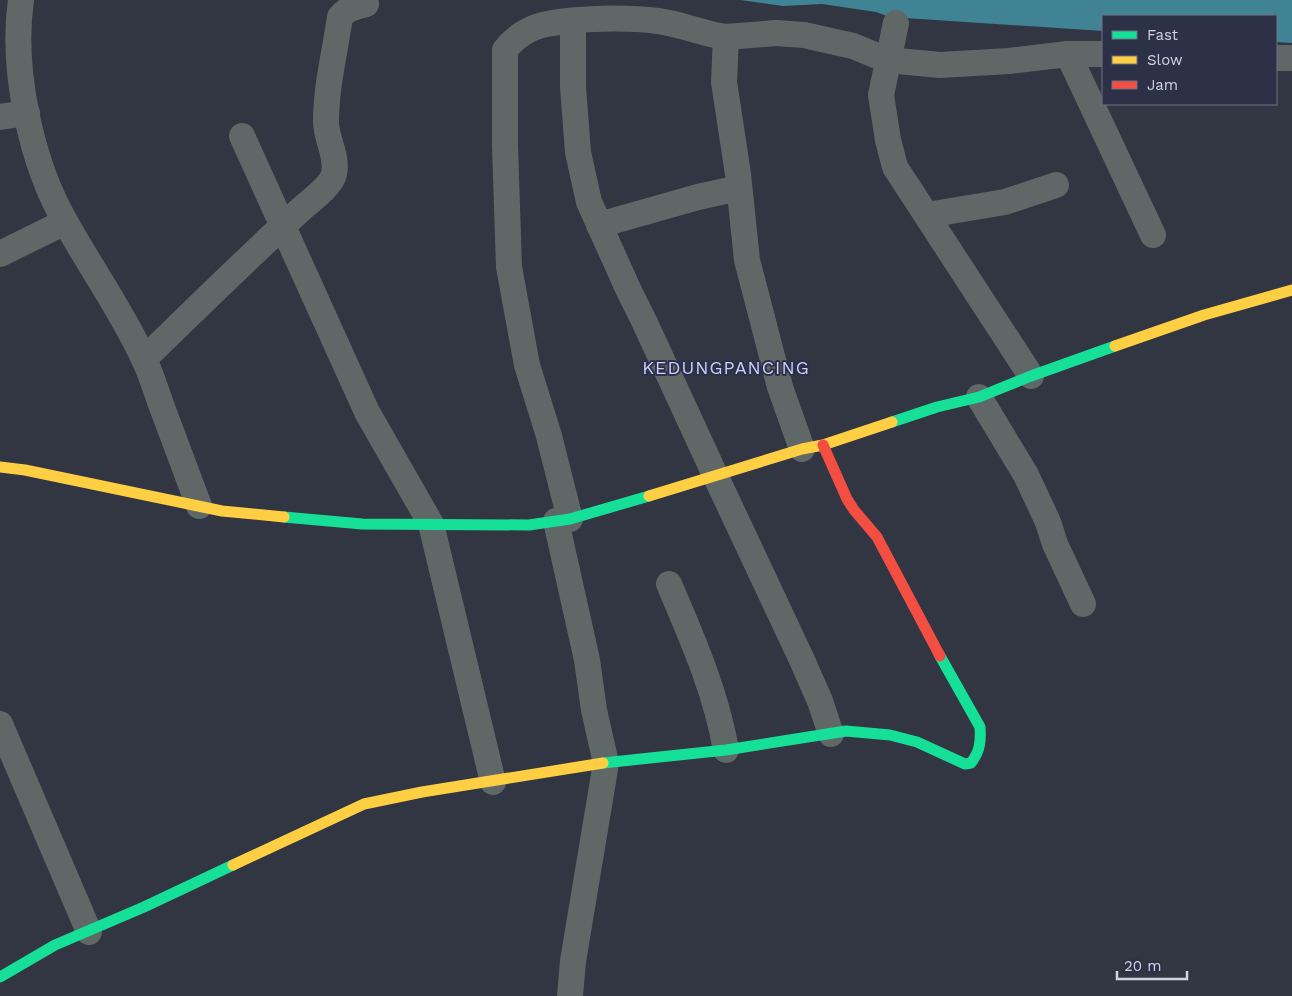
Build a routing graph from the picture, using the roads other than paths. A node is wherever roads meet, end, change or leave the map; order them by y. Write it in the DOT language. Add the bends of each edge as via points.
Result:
graph roads {
  1 [pos="21,0"];
  2 [pos="366,4"];
  3 [pos="573,22"];
  4 [pos="896,23"];
  5 [pos="726,37"];
  6 [pos="1068,54"];
  7 [pos="1102,54"];
  8 [pos="1277,58"];
  9 [pos="1292,58"];
  10 [pos="887,60"];
  11 [pos="27,114"];
  12 [pos="0,117"];
  13 [pos="242,136"];
  14 [pos="1056,185"];
  15 [pos="739,188"];
  16 [pos="927,215"];
  17 [pos="65,222"];
  18 [pos="283,226"];
  19 [pos="599,226"];
  20 [pos="1153,235"];
  21 [pos="0,254"];
  22 [pos="1292,290"];
  23 [pos="144,359"];
  24 [pos="1030,376"];
  25 [pos="979,397"];
  26 [pos="812,447"];
  27 [pos="0,467"];
  28 [pos="716,477"];
  29 [pos="199,506"];
  30 [pos="563,520"];
  31 [pos="431,524"];
  32 [pos="669,584"];
  33 [pos="1083,604"];
  34 [pos="0,724"];
  35 [pos="831,734"];
  36 [pos="726,750"];
  37 [pos="606,763"];
  38 [pos="493,782"];
  39 [pos="89,932"];
  40 [pos="0,977"];
  41 [pos="570,996"];
  1 -- 11 [label="street" via="18,19"];
  2 -- 18 [label="street" via="350,8 340,17 328,80 325,124 334,174 329,184"];
  3 -- 5 [label="street" via="606,19 658,21"];
  3 -- 19 [label="street" via="578,152 589,202"];
  3 -- 30 [label="street" via="545,24 520,35 506,50 509,267 527,365 549,436"];
  4 -- 10 [label="street"];
  5 -- 10 [label="street" via="776,33 804,35 853,46"];
  5 -- 15 [label="street" via="724,82"];
  6 -- 7 [label="street"];
  6 -- 10 [label="street" via="940,65"];
  6 -- 20 [label="street"];
  8 -- 9 [label="street"];
  10 -- 16 [label="street" via="881,95 888,140 895,166"];
  11 -- 12 [label="street"];
  11 -- 17 [label="street" via="50,190"];
  13 -- 18 [label="street"];
  14 -- 16 [label="street" via="1004,202"];
  15 -- 19 [label="street"];
  15 -- 26 [label="street" via="747,260 780,387"];
  16 -- 24 [label="street"];
  17 -- 21 [label="street"];
  17 -- 23 [label="street" via="108,291"];
  18 -- 23 [label="street"];
  18 -- 31 [label="street" via="367,412"];
  19 -- 28 [label="street"];
  22 -- 24 [label="street" via="1204,315"];
  23 -- 29 [label="street"];
  24 -- 25 [label="street"];
  25 -- 26 [label="street"];
  25 -- 33 [label="street" via="1026,475"];
  26 -- 28 [label="street"];
  26 -- 35 [label="street" via="854,510 878,537 980,727 981,738 978,754 971,763 965,764 917,742 890,735 846,731"];
  27 -- 29 [label="street"];
  28 -- 30 [label="street"];
  28 -- 35 [label="street" via="802,660"];
  29 -- 31 [label="street" via="362,524"];
  30 -- 31 [label="street" via="528,525"];
  30 -- 37 [label="street" via="594,710"];
  31 -- 38 [label="street"];
  32 -- 36 [label="street" via="707,676"];
  34 -- 39 [label="street"];
  35 -- 36 [label="street"];
  36 -- 37 [label="street"];
  37 -- 38 [label="street"];
  37 -- 41 [label="street"];
  38 -- 39 [label="street" via="364,804"];
  39 -- 40 [label="street" via="55,945"];
}
